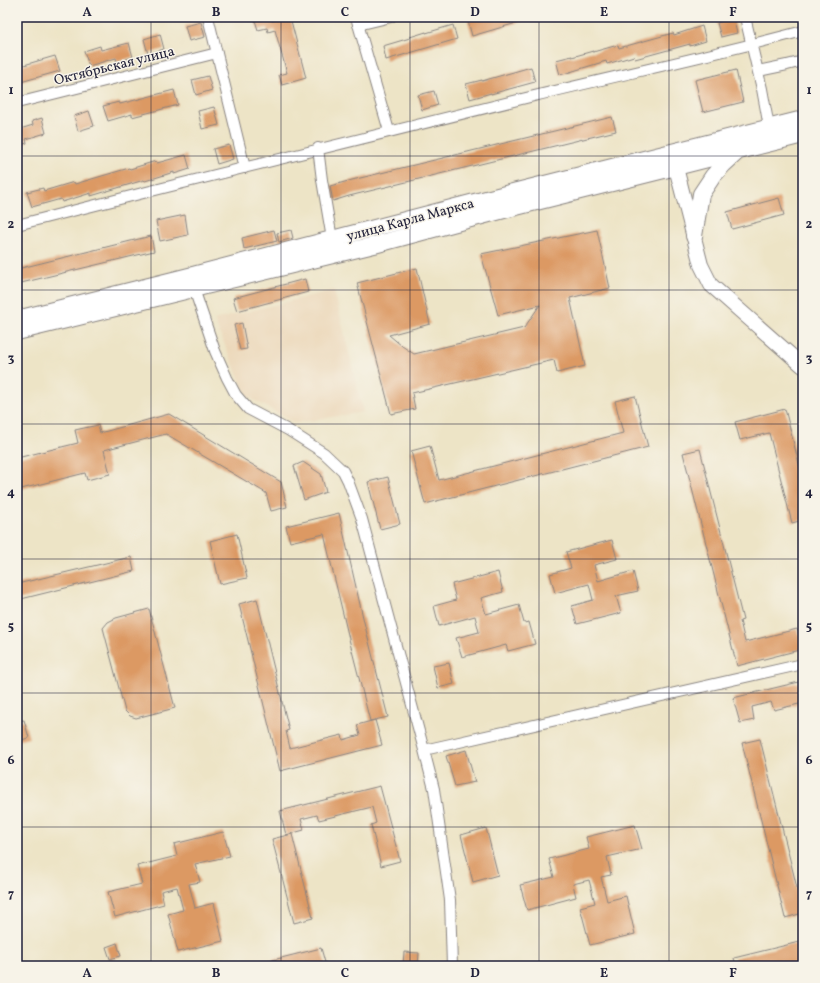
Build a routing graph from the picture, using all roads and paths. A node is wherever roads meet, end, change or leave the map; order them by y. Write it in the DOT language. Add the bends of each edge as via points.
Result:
graph roads {
  1 [pos="208,17"];
  2 [pos="391,17"];
  3 [pos="745,17"];
  4 [pos="357,21"];
  5 [pos="803,31"];
  6 [pos="752,45"];
  7 [pos="217,53"];
  8 [pos="803,61"];
  9 [pos="758,71"];
  10 [pos="17,103"];
  11 [pos="803,118"];
  12 [pos="769,127"];
  13 [pos="389,131"];
  14 [pos="803,135"];
  15 [pos="318,148"];
  16 [pos="672,151"];
  17 [pos="737,152"];
  18 [pos="676,167"];
  19 [pos="245,168"];
  20 [pos="17,225"];
  21 [pos="694,236"];
  22 [pos="332,239"];
  23 [pos="191,282"];
  24 [pos="17,319"];
  25 [pos="17,332"];
  26 [pos="803,366"];
  27 [pos="803,664"];
  28 [pos="424,750"];
  29 [pos="452,966"];
  1 -- 7 [label="street"];
  2 -- 4 [label="street"];
  3 -- 6 [label="street"];
  4 -- 13 [label="street"];
  5 -- 6 [label="street"];
  6 -- 9 [label="street"];
  6 -- 13 [label="street"];
  7 -- 10 [label="street, Октябрьская улица"];
  7 -- 19 [label="street"];
  8 -- 9 [label="street"];
  9 -- 12 [label="street"];
  11 -- 12 [label="main road, улица Карла Маркса"];
  12 -- 16 [label="main road, улица Карла Маркса"];
  13 -- 15 [label="street"];
  14 -- 17 [label="main road, улица Карла Маркса"];
  15 -- 19 [label="street"];
  15 -- 22 [label="street"];
  16 -- 18 [label="street"];
  16 -- 22 [label="main road, улица Карла Маркса"];
  17 -- 18 [label="main road, улица Карла Маркса"];
  17 -- 21 [label="main road" via="713,176 701,194"];
  18 -- 21 [label="street"];
  18 -- 23 [label="main road, улица Карла Маркса" via="374,245"];
  19 -- 20 [label="street"];
  21 -- 26 [label="street" via="701,265 711,285"];
  22 -- 23 [label="main road, улица Карла Маркса"];
  23 -- 24 [label="main road, улица Карла Маркса"];
  23 -- 25 [label="main road, улица Карла Маркса"];
  23 -- 28 [label="street" via="215,351 236,395 248,409 319,450 343,471 348,481 362,519"];
  27 -- 28 [label="street"];
  28 -- 29 [label="street" via="434,789 450,900"];
}
